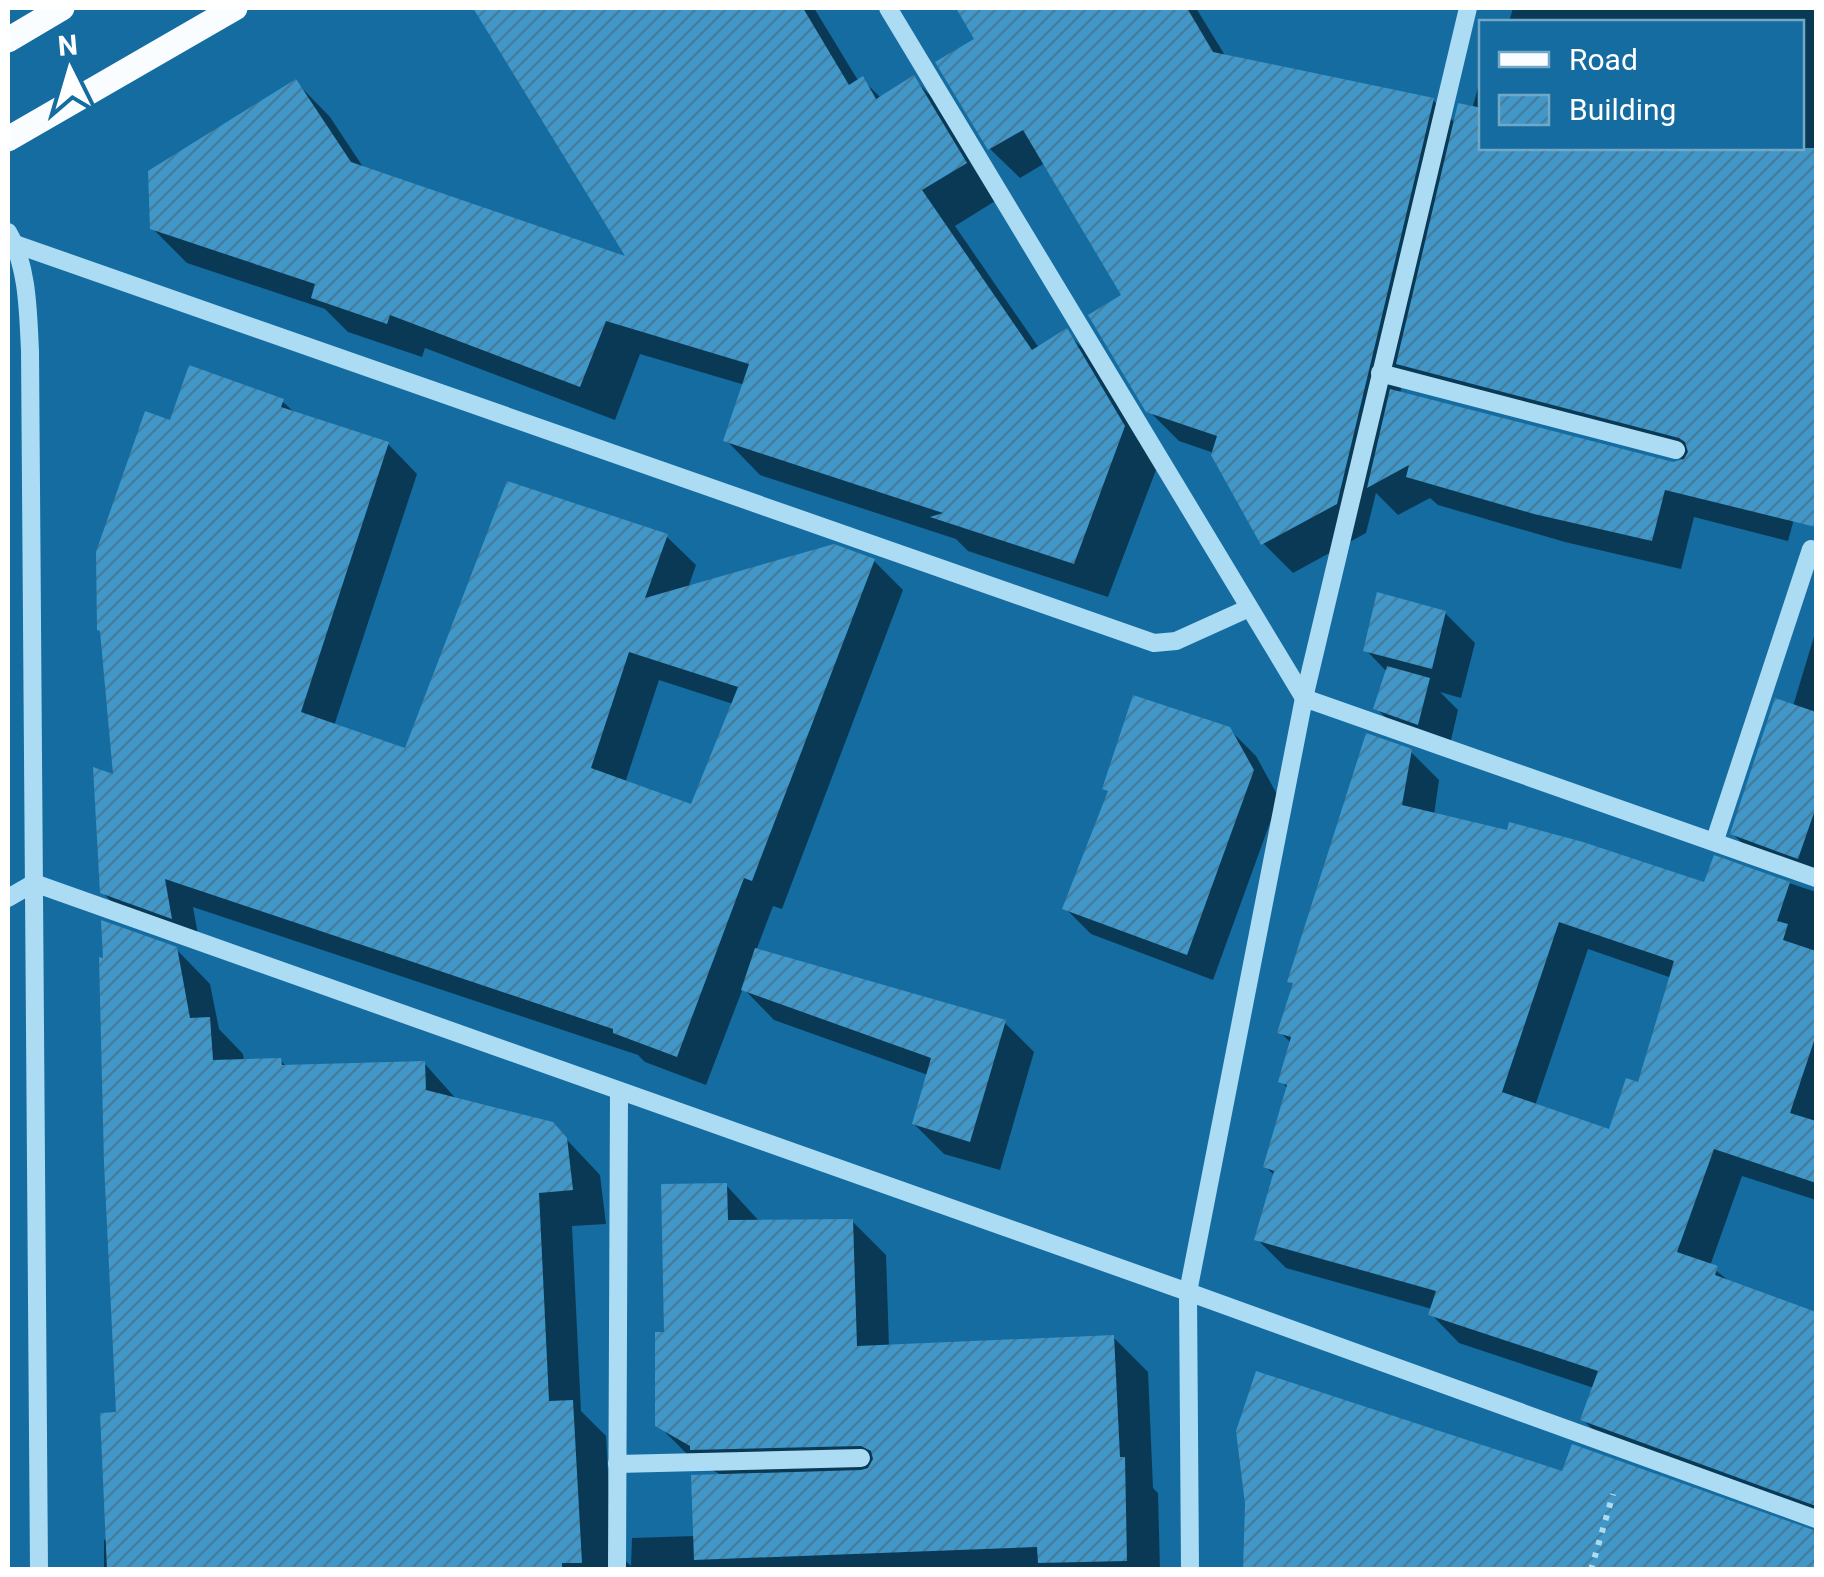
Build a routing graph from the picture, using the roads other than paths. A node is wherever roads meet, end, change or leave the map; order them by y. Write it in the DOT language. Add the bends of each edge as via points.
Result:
graph roads {
  1 [pos="62,8"];
  2 [pos="235,8"];
  3 [pos="888,8"];
  4 [pos="1468,8"];
  5 [pos="8,40"];
  6 [pos="8,139"];
  7 [pos="11,238"];
  8 [pos="1380,373"];
  9 [pos="1676,450"];
  10 [pos="1816,550"];
  11 [pos="1249,608"];
  12 [pos="1304,698"];
  13 [pos="1715,840"];
  14 [pos="1816,878"];
  15 [pos="34,883"];
  16 [pos="8,898"];
  17 [pos="619,1093"];
  18 [pos="1188,1292"];
  19 [pos="862,1458"];
  20 [pos="616,1464"];
  21 [pos="1816,1520"];
  22 [pos="39,1570"];
  23 [pos="617,1570"];
  24 [pos="1190,1570"];
  1 -- 5 [label="main road"];
  2 -- 6 [label="main road"];
  3 -- 11 [label="street"];
  4 -- 8 [label="street"];
  7 -- 11 [label="street" via="1154,643 1176,641"];
  7 -- 15 [label="street" via="28,300 30,351"];
  8 -- 9 [label="street"];
  8 -- 12 [label="street"];
  10 -- 13 [label="street"];
  11 -- 12 [label="street"];
  12 -- 13 [label="street"];
  12 -- 18 [label="street"];
  13 -- 14 [label="street"];
  15 -- 16 [label="street"];
  15 -- 17 [label="street"];
  15 -- 22 [label="street"];
  17 -- 18 [label="street"];
  17 -- 20 [label="street"];
  18 -- 21 [label="street"];
  18 -- 24 [label="street"];
  19 -- 20 [label="street"];
  20 -- 23 [label="street"];
}
